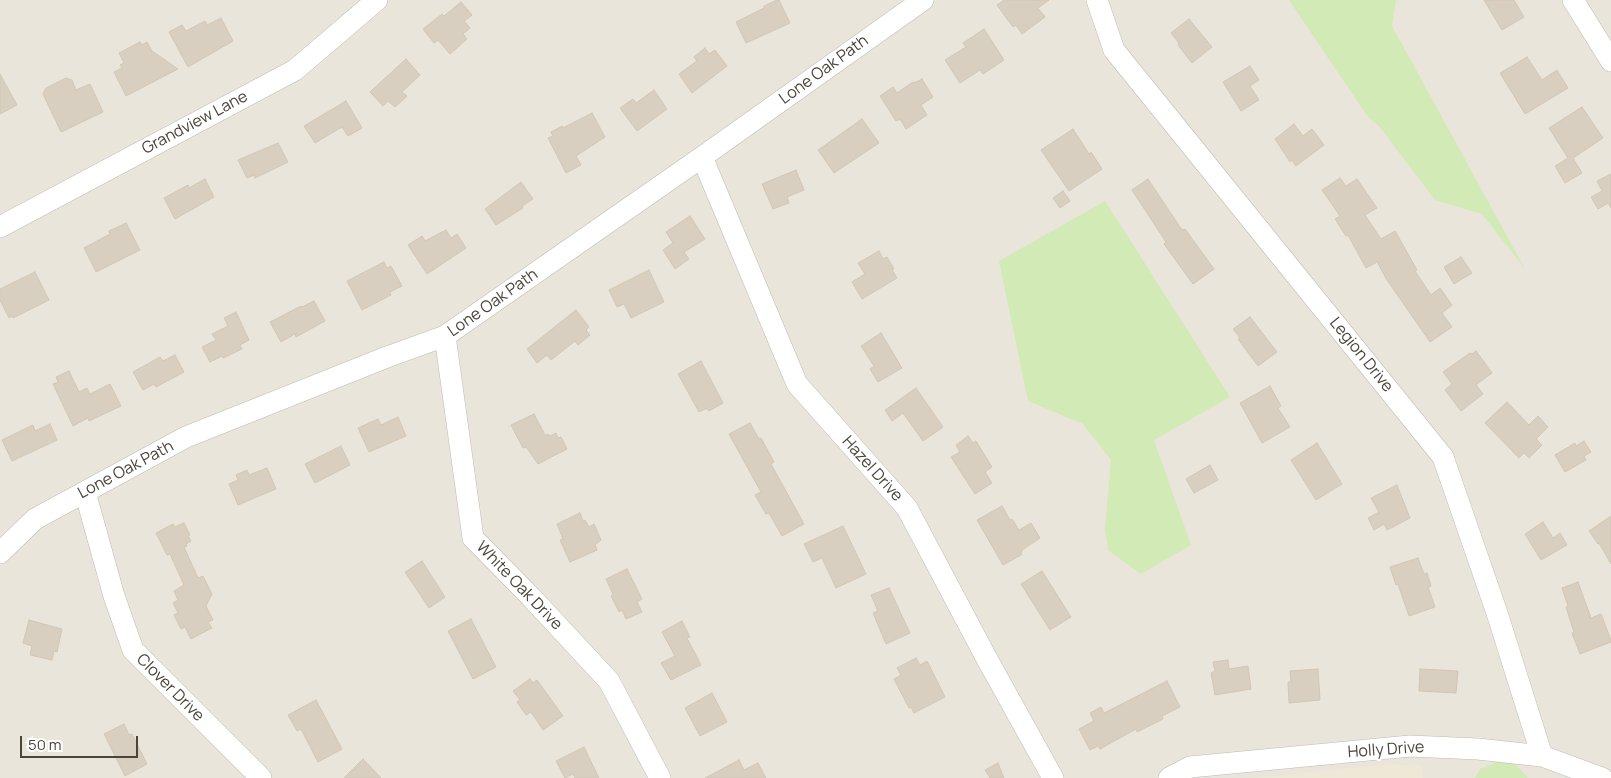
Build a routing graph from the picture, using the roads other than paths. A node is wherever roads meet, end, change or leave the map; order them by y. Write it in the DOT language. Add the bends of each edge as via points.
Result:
graph roads {
  1 [pos="377,0"];
  2 [pos="923,0"];
  3 [pos="1097,0"];
  4 [pos="1573,0"];
  5 [pos="898,8"];
  6 [pos="1611,61"];
  7 [pos="702,157"];
  8 [pos="0,227"];
  9 [pos="445,336"];
  10 [pos="86,492"];
  11 [pos="0,553"];
  12 [pos="1542,756"];
  13 [pos="261,778"];
  14 [pos="660,778"];
  15 [pos="1053,778"];
  16 [pos="1169,778"];
  17 [pos="1602,778"];
  1 -- 8 [label="street, Grandview Lane" via="295,70"];
  2 -- 5 [label="street, Lone Oak Path"];
  3 -- 12 [label="street, Legion Drive" via="1114,50 1443,457"];
  4 -- 6 [label="street"];
  5 -- 7 [label="street, Lone Oak Path"];
  7 -- 9 [label="street, Lone Oak Path"];
  7 -- 15 [label="street, Hazel Drive" via="798,384 907,508"];
  9 -- 10 [label="street, Lone Oak Path" via="186,437"];
  9 -- 14 [label="street, White Oak Drive" via="473,538 609,680"];
  10 -- 11 [label="street, Lone Oak Path" via="35,519"];
  10 -- 13 [label="street, Clover Drive" via="114,596 133,650"];
  12 -- 16 [label="street, Holly Drive" via="1478,748 1410,746 1190,767"];
  12 -- 17 [label="street, Holly Drive"];
}
